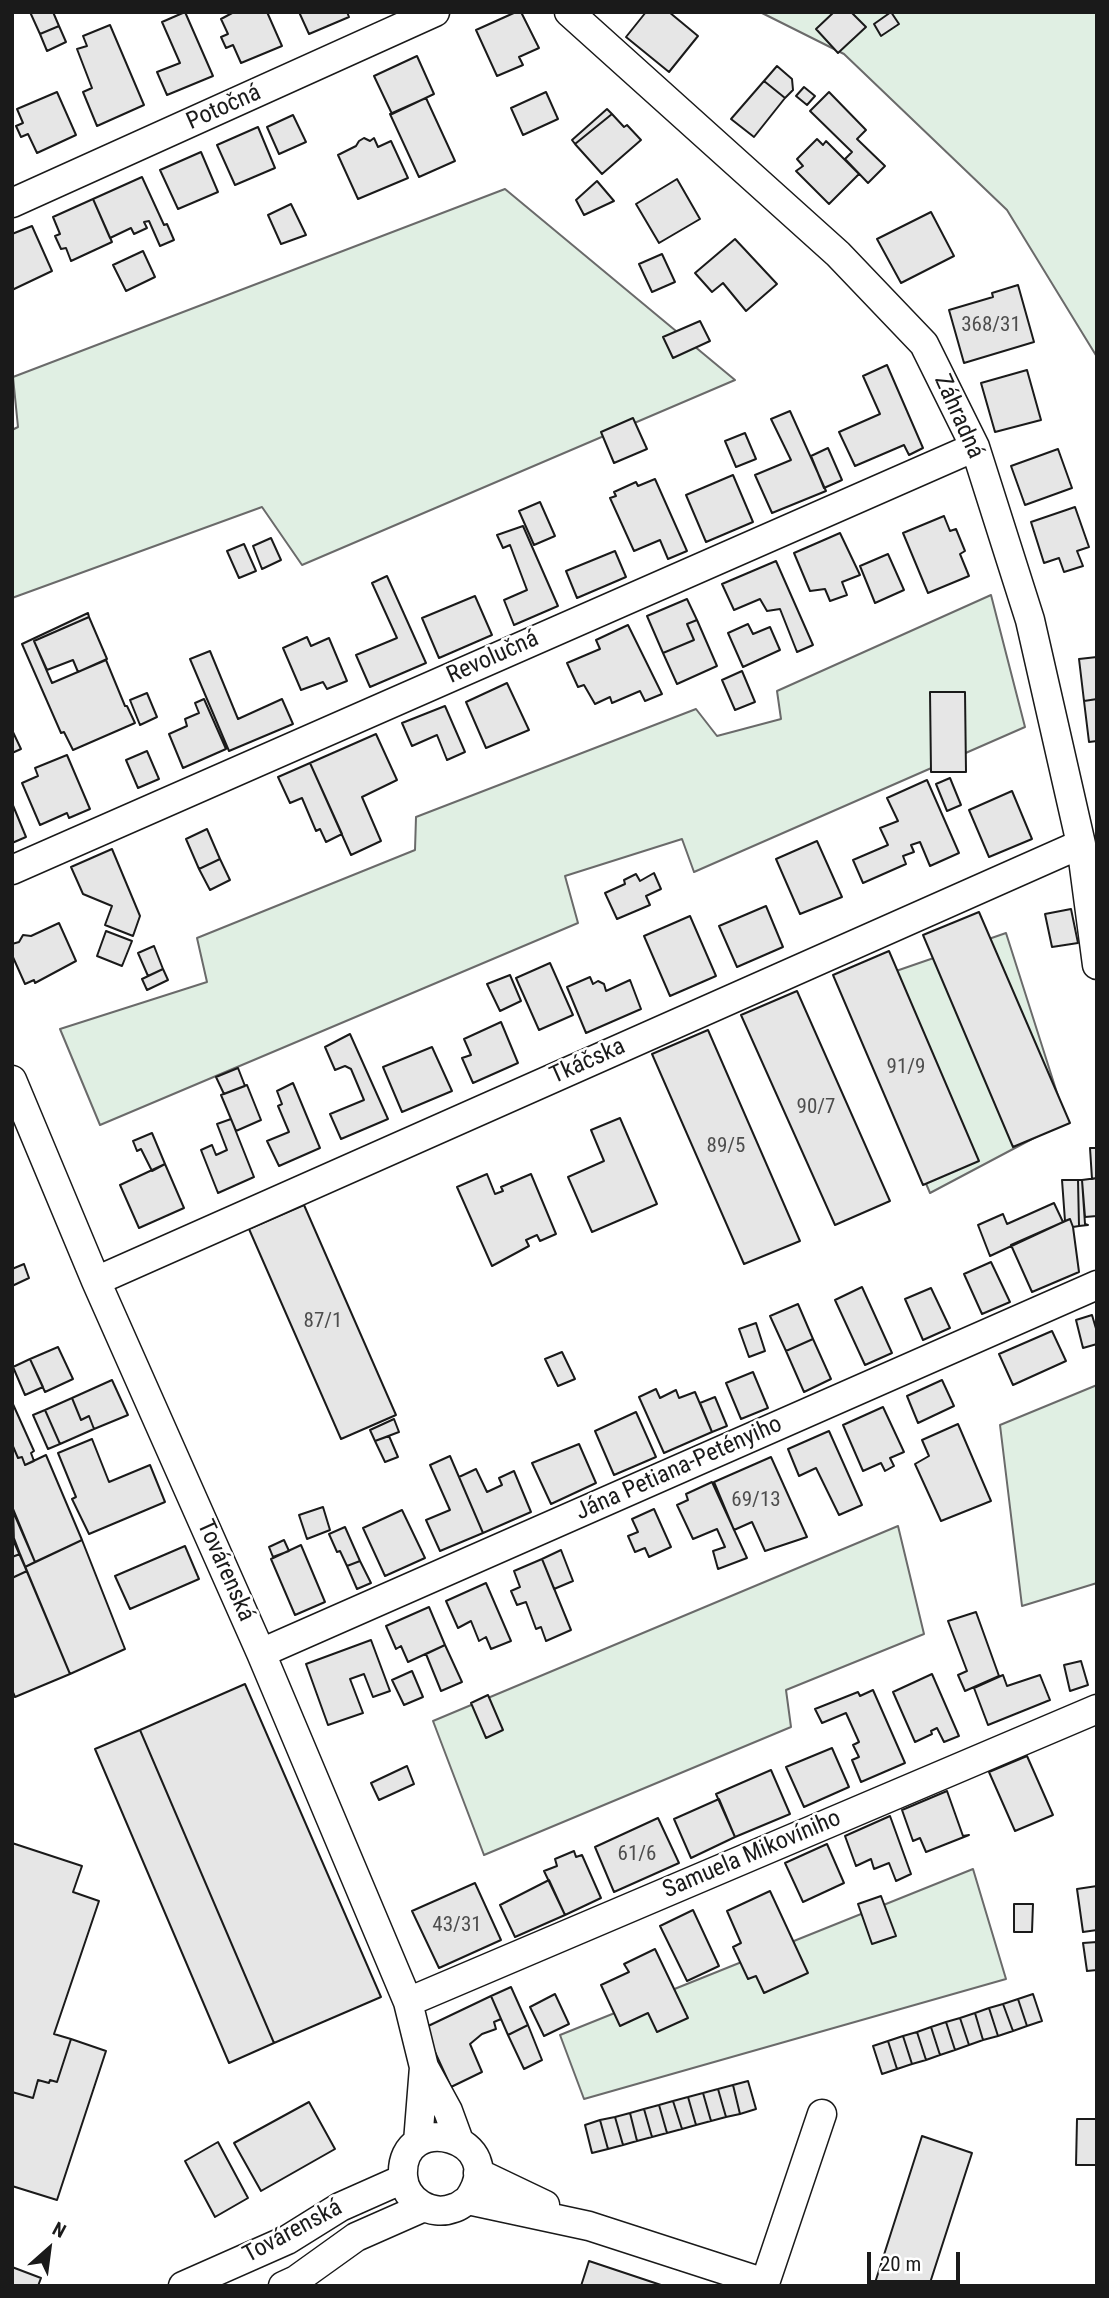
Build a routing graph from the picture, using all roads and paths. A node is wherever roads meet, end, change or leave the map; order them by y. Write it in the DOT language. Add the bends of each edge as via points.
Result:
graph roads {
  1 [pos="435,12"];
  2 [pos="569,12"];
  3 [pos="12,203"];
  4 [pos="975,447"];
  5 [pos="1081,844"];
  6 [pos="12,870"];
  7 [pos="1097,965"];
  8 [pos="12,1080"];
  9 [pos="96,1281"];
  10 [pos="1097,1285"];
  11 [pos="261,1653"];
  12 [pos="1097,1709"];
  13 [pos="408,2002"];
  14 [pos="424,2067"];
  15 [pos="822,2114"];
  16 [pos="459,2141"];
  17 [pos="418,2142"];
  18 [pos="478,2173"];
  19 [pos="403,2179"];
  20 [pos="468,2200"];
  21 [pos="424,2207"];
  22 [pos="589,2226"];
  23 [pos="291,2284"];
  24 [pos="765,2285"];
  25 [pos="183,2286"];
  1 -- 3 [label="street, Potočná"];
  2 -- 4 [label="street, Záhradná" via="838,254 924,344"];
  4 -- 5 [label="street, Záhradná" via="1030,620"];
  4 -- 6 [label="street, Revolučná"];
  5 -- 7 [label="street, Záhradná"];
  5 -- 9 [label="street, Tkáčska"];
  8 -- 9 [label="street, Továrenská"];
  9 -- 11 [label="street, Továrenská"];
  10 -- 11 [label="street, Jána Petiana-Petényiho"];
  11 -- 13 [label="street, Továrenská"];
  12 -- 13 [label="street, Samuela Mikovíniho"];
  13 -- 14 [label="street, Továrenská"];
  14 -- 16 [label="street, Továrenská"];
  14 -- 17 [label="street, Továrenská"];
  15 -- 24 [label="street, Továrenská"];
  16 -- 17 [label="street" via="446,2136"];
  16 -- 18 [label="street, Továrenská" via="476,2160"];
  17 -- 19 [label="street, Továrenská" via="403,2165"];
  18 -- 20 [label="street"];
  18 -- 22 [label="street, Továrenská"];
  19 -- 21 [label="street" via="414,2200"];
  19 -- 25 [label="street, Továrenská" via="340,2207 288,2240"];
  20 -- 21 [label="street, Továrenská" via="439,2211"];
  20 -- 22 [label="street, Továrenská"];
  21 -- 23 [label="street, Továrenská" via="356,2237"];
  22 -- 24 [label="street, Továrenská"];
}
